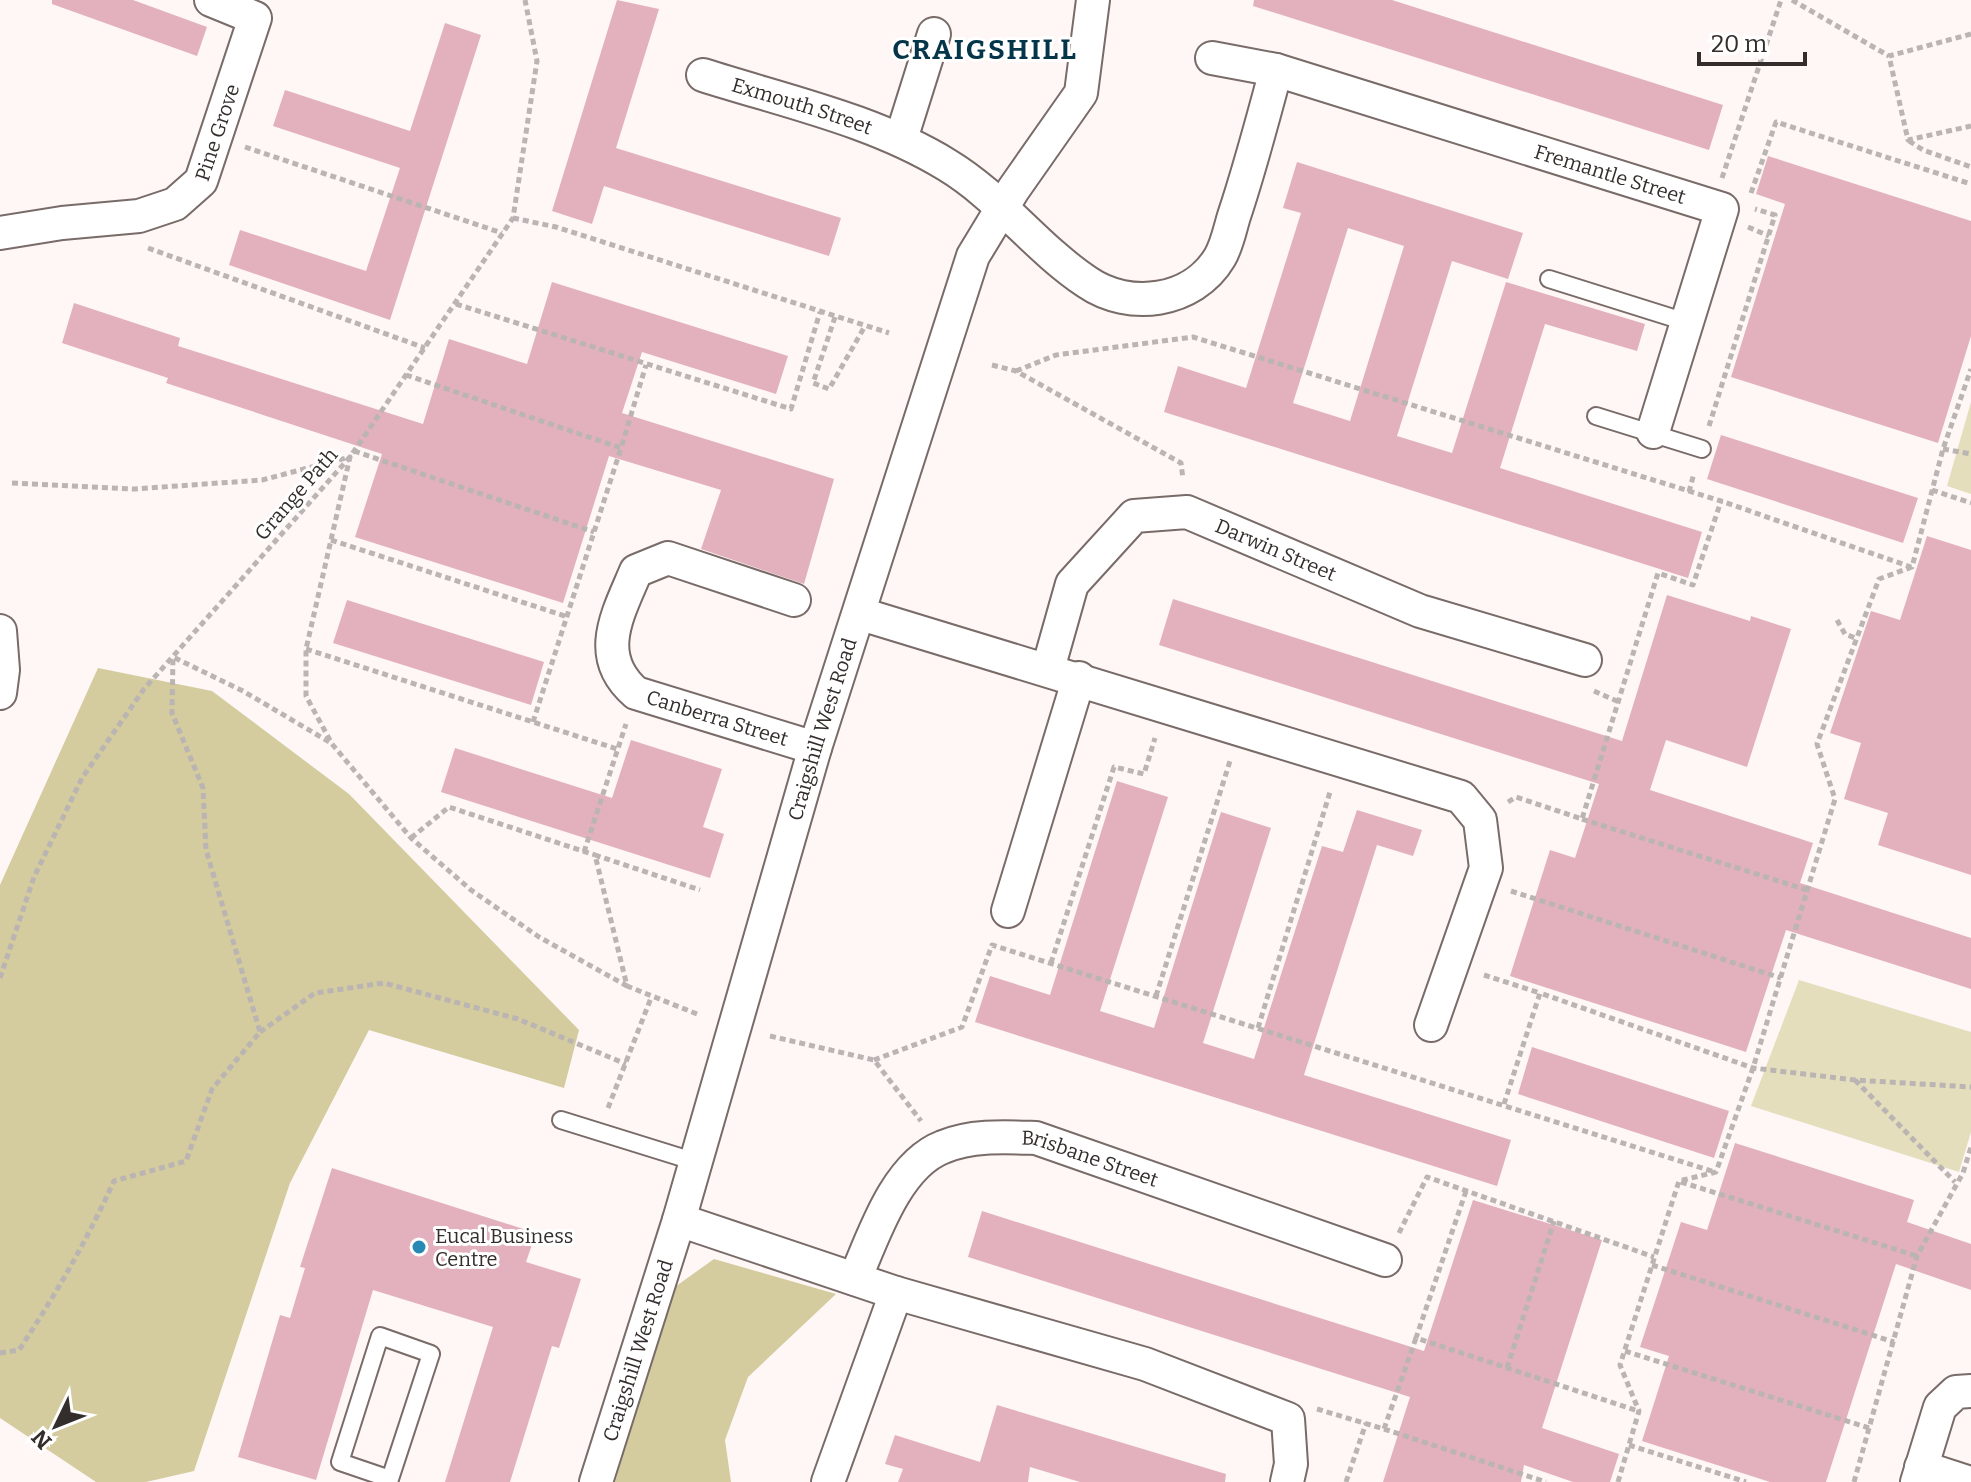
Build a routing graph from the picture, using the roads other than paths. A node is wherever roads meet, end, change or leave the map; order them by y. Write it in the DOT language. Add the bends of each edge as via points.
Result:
graph roads {
  1 [pos="211,0"];
  2 [pos="1093,0"];
  3 [pos="934,34"];
  4 [pos="1212,58"];
  5 [pos="1276,70"];
  6 [pos="703,75"];
  7 [pos="901,139"];
  8 [pos="1003,207"];
  9 [pos="0,233"];
  10 [pos="1549,279"];
  11 [pos="1686,322"];
  12 [pos="1596,416"];
  13 [pos="1653,432"];
  14 [pos="1702,449"];
  15 [pos="794,600"];
  16 [pos="861,614"];
  17 [pos="0,631"];
  18 [pos="1585,660"];
  19 [pos="1048,669"];
  20 [pos="1079,678"];
  21 [pos="0,693"];
  22 [pos="815,748"];
  23 [pos="1008,911"];
  24 [pos="1431,1025"];
  25 [pos="561,1120"];
  26 [pos="696,1162"];
  27 [pos="679,1220"];
  28 [pos="1385,1260"];
  29 [pos="855,1279"];
  30 [pos="896,1293"];
  31 [pos="1971,1391"];
  32 [pos="1919,1475"];
  33 [pos="390,1480"];
  34 [pos="596,1482"];
  35 [pos="828,1482"];
  36 [pos="1287,1482"];
  37 [pos="1967,1482"];
  1 -- 9 [label="street, Pine Grove" via="255,18 201,181 175,204 139,216"];
  2 -- 8 [label="street, Craigshill West Road" via="1081,93"];
  3 -- 7 [label="street"];
  4 -- 5 [label="street, Fremantle Street"];
  5 -- 8 [label="street" via="1220,257 1191,287 1150,301 1119,297 1088,283"];
  5 -- 11 [label="street, Fremantle Street" via="1722,209"];
  6 -- 7 [label="street, Exmouth Street"];
  7 -- 8 [label="street, Exmouth Street" via="949,166"];
  8 -- 16 [label="street, Craigshill West Road" via="973,256"];
  10 -- 11 [label="lane"];
  11 -- 13 [label="street, Fremantle Street"];
  12 -- 13 [label="lane"];
  13 -- 14 [label="lane"];
  15 -- 22 [label="street, Canberra Street" via="668,558 636,571 610,634 620,679 636,693"];
  16 -- 19 [label="street"];
  16 -- 22 [label="street, Craigshill West Road"];
  17 -- 21 [label="street"];
  18 -- 19 [label="street, Darwin Street" via="1420,611 1187,512 1134,516 1072,584"];
  19 -- 20 [label="street"];
  20 -- 23 [label="street"];
  20 -- 24 [label="street" via="1461,797 1480,820 1486,868"];
  22 -- 26 [label="street, Craigshill West Road"];
  25 -- 26 [label="lane"];
  26 -- 27 [label="street, Craigshill West Road"];
  27 -- 29 [label="street"];
  27 -- 34 [label="street, Craigshill West Road"];
  28 -- 29 [label="street, Brisbane Street" via="1036,1138 989,1137 941,1147 911,1171 887,1205"];
  29 -- 30 [label="street"];
  30 -- 35 [label="street"];
  30 -- 36 [label="street" via="1145,1364 1288,1419"];
  31 -- 32 [label="street" via="1956,1392 1940,1407"];
  32 -- 37 [label="street"];
  33 -- 33 [label="lane" via="431,1354 380,1336 340,1462"];
}
